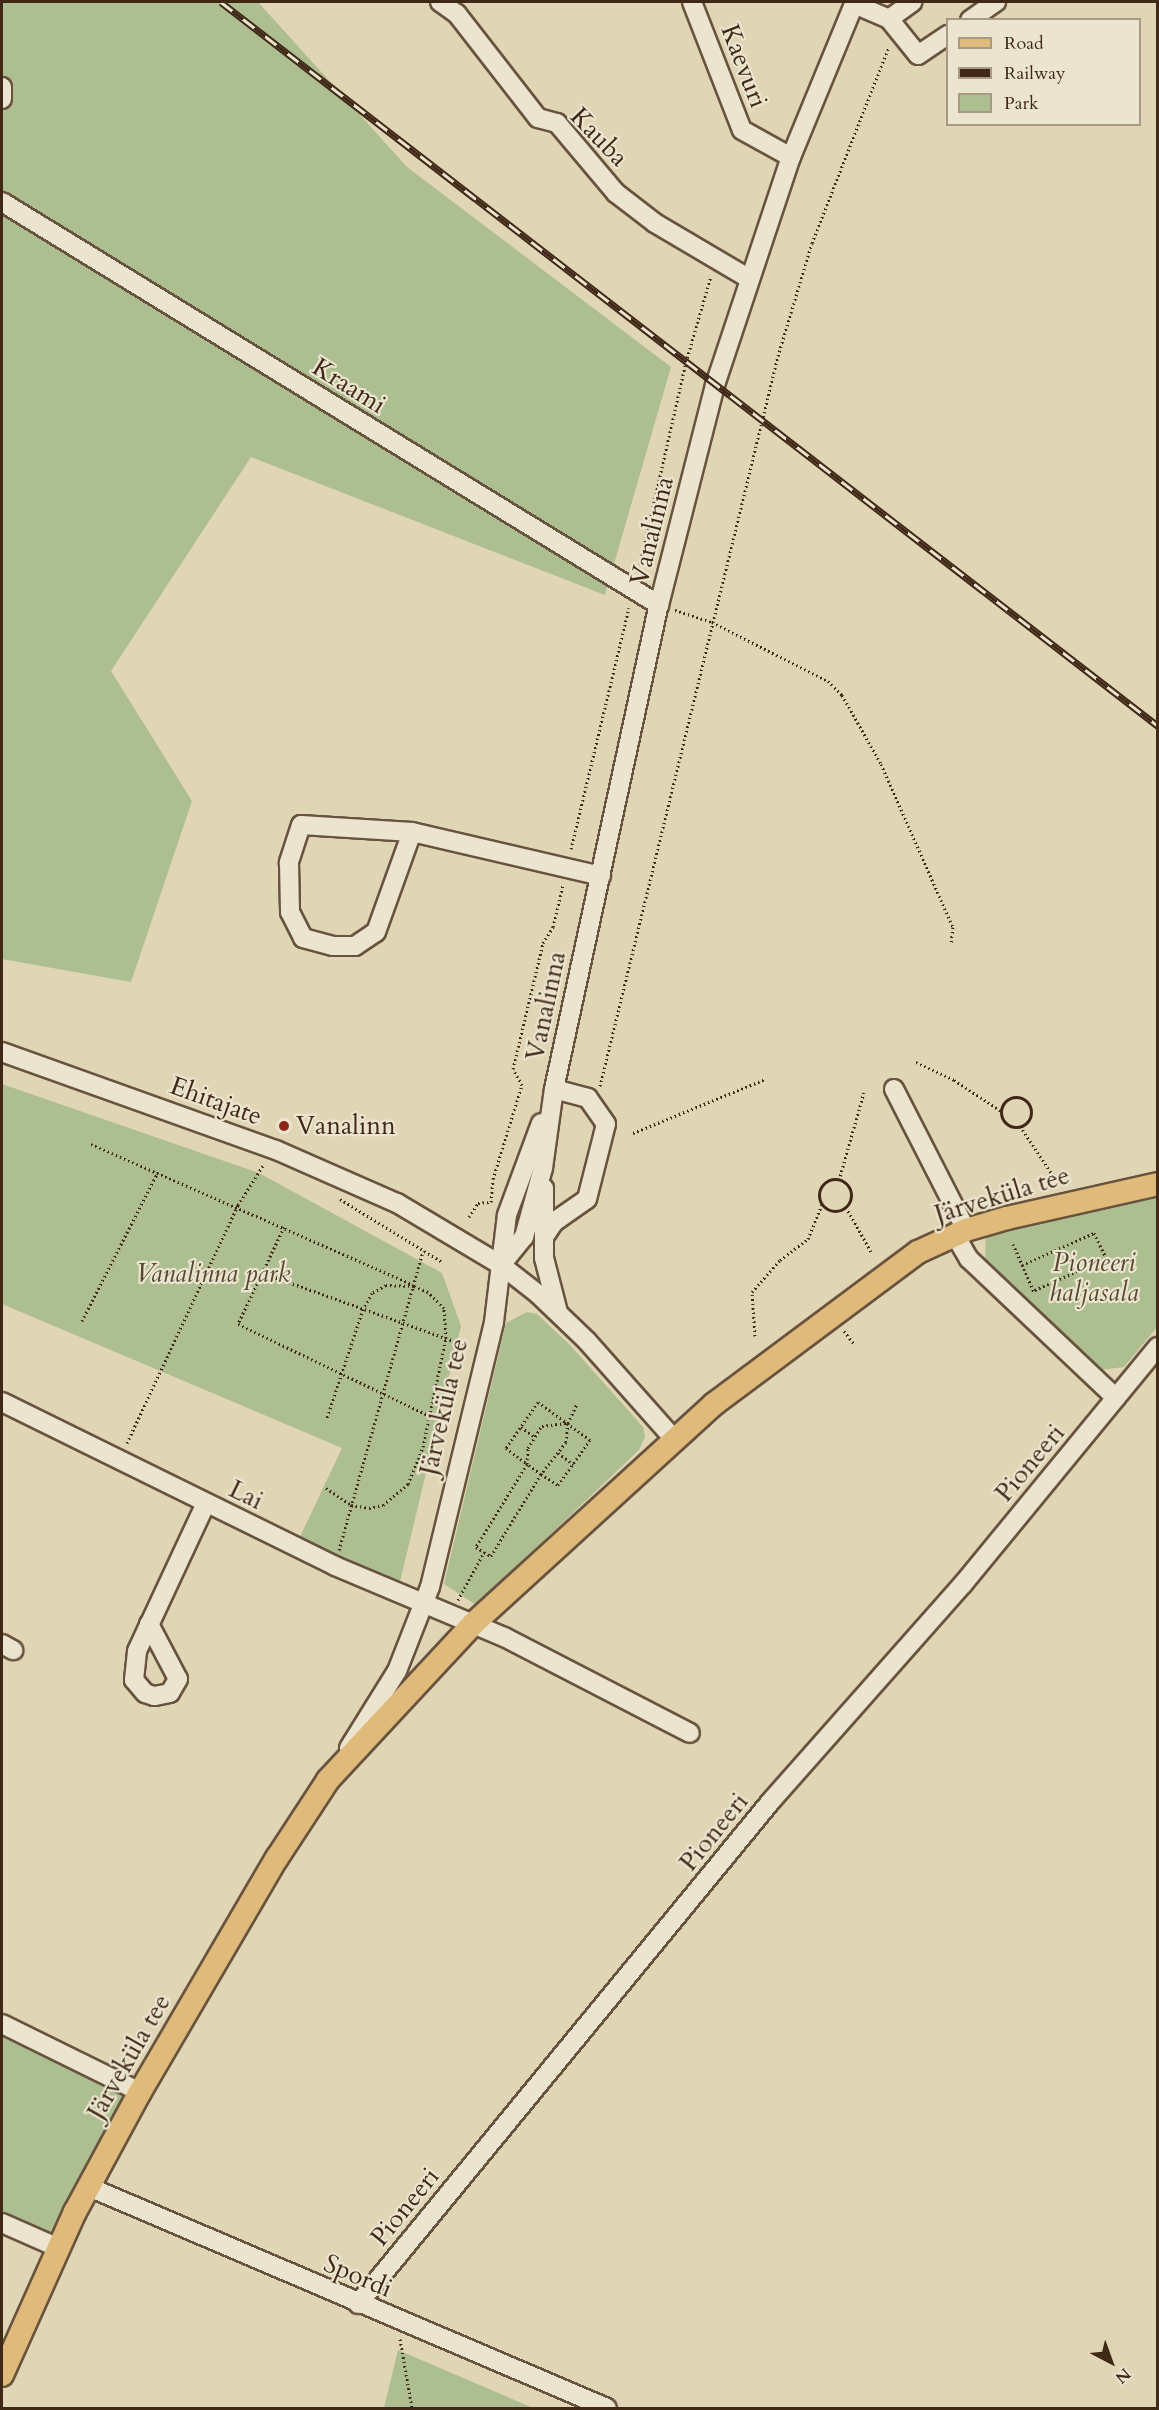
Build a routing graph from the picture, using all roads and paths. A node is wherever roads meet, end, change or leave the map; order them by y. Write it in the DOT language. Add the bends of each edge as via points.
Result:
graph roads {
  1 [pos="440,2"];
  2 [pos="692,2"];
  3 [pos="912,2"];
  4 [pos="996,2"];
  5 [pos="854,3"];
  6 [pos="459,8"];
  7 [pos="884,17"];
  8 [pos="973,18"];
  9 [pos="946,36"];
  10 [pos="2,87"];
  11 [pos="2,99"];
  12 [pos="791,156"];
  13 [pos="6,206"];
  14 [pos="716,259"];
  15 [pos="748,278"];
  16 [pos="634,590"];
  17 [pos="659,605"];
  18 [pos="712,622"];
  19 [pos="412,831"];
  20 [pos="566,868"];
  21 [pos="601,876"];
  22 [pos="951,944"];
  23 [pos="2,1052"];
  24 [pos="916,1062"];
  25 [pos="765,1078"];
  26 [pos="600,1087"];
  27 [pos="554,1089"];
  28 [pos="894,1089"];
  29 [pos="864,1092"];
  30 [pos="1001,1112"];
  31 [pos="1020,1126"];
  32 [pos="633,1133"];
  33 [pos="92,1143"];
  34 [pos="267,1159"];
  35 [pos="543,1168"];
  36 [pos="158,1172"];
  37 [pos="1054,1177"];
  38 [pos="838,1180"];
  39 [pos="1158,1184"];
  40 [pos="490,1202"];
  41 [pos="497,1204"];
  42 [pos="822,1204"];
  43 [pos="238,1205"];
  44 [pos="846,1207"];
  45 [pos="352,1210"];
  46 [pos="469,1218"];
  47 [pos="284,1226"];
  48 [pos="961,1232"];
  49 [pos="544,1237"];
  50 [pos="1013,1244"];
  51 [pos="423,1251"];
  52 [pos="871,1252"];
  53 [pos="442,1262"];
  54 [pos="501,1265"];
  55 [pos="1022,1265"];
  56 [pos="262,1272"];
  57 [pos="414,1286"];
  58 [pos="1033,1291"];
  59 [pos="363,1308"];
  60 [pos="559,1314"];
  61 [pos="1030,1317"];
  62 [pos="82,1321"];
  63 [pos="403,1323"];
  64 [pos="840,1325"];
  65 [pos="755,1336"];
  66 [pos="446,1338"];
  67 [pos="854,1344"];
  68 [pos="465,1345"];
  69 [pos="1158,1347"];
  70 [pos="342,1374"];
  71 [pos="382,1393"];
  72 [pos="1116,1398"];
  73 [pos="2,1402"];
  74 [pos="577,1404"];
  75 [pos="430,1416"];
  76 [pos="327,1418"];
  77 [pos="568,1423"];
  78 [pos="521,1427"];
  79 [pos="536,1437"];
  80 [pos="674,1439"];
  81 [pos="558,1453"];
  82 [pos="118,1461"];
  83 [pos="527,1464"];
  84 [pos="573,1464"];
  85 [pos="541,1473"];
  86 [pos="326,1488"];
  87 [pos="206,1503"];
  88 [pos="351,1505"];
  89 [pos="484,1552"];
  90 [pos="335,1566"];
  91 [pos="457,1601"];
  92 [pos="423,1605"];
  93 [pos="149,1624"];
  94 [pos="473,1624"];
  95 [pos="690,1733"];
  96 [pos="328,1780"];
  97 [pos="2,2024"];
  98 [pos="140,2091"];
  99 [pos="89,2187"];
  100 [pos="2,2223"];
  101 [pos="59,2248"];
  102 [pos="358,2304"];
  103 [pos="393,2319"];
  104 [pos="2,2376"];
  105 [pos="412,2409"];
  106 [pos="607,2409"];
  1 -- 6 [label="street, Kauba"];
  2 -- 12 [label="street, Kaevuri" via="742,130"];
  3 -- 7 [label="street"];
  4 -- 8 [label="street"];
  5 -- 7 [label="street"];
  5 -- 12 [label="street, Vanalinna"];
  6 -- 14 [label="street, Kauba" via="538,118 557,123 616,193 655,223"];
  7 -- 9 [label="street" via="918,55"];
  7 -- 18 [label="path" via="890,44 808,255 778,356"];
  10 -- 11 [label="street"];
  12 -- 15 [label="street, Vanalinna"];
  13 -- 16 [label="street, Kraami"];
  14 -- 15 [label="street, Kauba"];
  14 -- 16 [label="path" via="686,362"];
  15 -- 17 [label="street, Vanalinna" via="715,385"];
  16 -- 17 [label="street, Kraami"];
  16 -- 20 [label="path"];
  17 -- 18 [label="path"];
  17 -- 21 [label="street, Vanalinna"];
  18 -- 22 [label="path" via="828,681 842,694 881,764 953,927"];
  18 -- 26 [label="path"];
  19 -- 19 [label="street" via="376,932 356,946 333,946 303,938 290,912 289,863 301,825"];
  19 -- 20 [label="street"];
  20 -- 21 [label="street"];
  20 -- 40 [label="path" via="553,927 543,943 513,1069 522,1085 493,1179"];
  21 -- 27 [label="street, Vanalinna"];
  23 -- 54 [label="street, Ehitajate" via="331,1172 397,1203"];
  24 -- 30 [label="path" via="954,1080"];
  25 -- 32 [label="path"];
  27 -- 35 [label="street, Vanalinna"];
  27 -- 49 [label="street" via="588,1098 606,1124 585,1203 558,1218"];
  27 -- 54 [label="street, Vanalinna" via="507,1215"];
  28 -- 48 [label="street"];
  29 -- 38 [label="path"];
  30 -- 31 [label="path" via="1007,1123"];
  30 -- 31 [label="path" via="1008,1099 1018,1097 1027,1102 1030,1116"];
  31 -- 37 [label="path"];
  33 -- 36 [label="path"];
  34 -- 43 [label="path"];
  35 -- 49 [label="street"];
  35 -- 54 [label="street, Vanalinna" via="524,1237"];
  36 -- 43 [label="path"];
  36 -- 62 [label="path"];
  38 -- 42 [label="path" via="824,1184"];
  38 -- 44 [label="path" via="847,1185 851,1194"];
  39 -- 48 [label="main road, Järveküla tee"];
  40 -- 41 [label="path"];
  40 -- 46 [label="path" via="478,1203"];
  42 -- 44 [label="path" via="831,1211"];
  42 -- 65 [label="path" via="808,1239 780,1260 752,1292"];
  43 -- 47 [label="path"];
  43 -- 82 [label="path"];
  44 -- 52 [label="path"];
  45 -- 51 [label="path"];
  47 -- 56 [label="path"];
  47 -- 57 [label="path"];
  48 -- 61 [label="street" via="969,1259"];
  48 -- 80 [label="main road, Järveküla tee" via="918,1252 883,1276"];
  49 -- 60 [label="street" via="546,1275"];
  50 -- 55 [label="path"];
  51 -- 53 [label="path"];
  51 -- 57 [label="path"];
  54 -- 60 [label="street"];
  54 -- 92 [label="street, Järveküla tee" via="494,1322"];
  55 -- 58 [label="path"];
  55 -- 58 [label="path" via="1094,1233 1106,1258"];
  56 -- 59 [label="path"];
  56 -- 70 [label="path" via="238,1324"];
  57 -- 59 [label="path" via="386,1285 372,1293"];
  57 -- 63 [label="path"];
  57 -- 66 [label="path" via="428,1292 444,1308"];
  58 -- 61 [label="path" via="1040,1306"];
  59 -- 63 [label="path"];
  59 -- 70 [label="path"];
  60 -- 80 [label="street"];
  61 -- 72 [label="street"];
  63 -- 66 [label="path"];
  63 -- 71 [label="path"];
  64 -- 67 [label="path"];
  66 -- 68 [label="path"];
  66 -- 75 [label="path"];
  69 -- 72 [label="street, Pioneeri"];
  70 -- 71 [label="path"];
  70 -- 76 [label="path"];
  71 -- 75 [label="path"];
  71 -- 88 [label="path"];
  72 -- 102 [label="street, Pioneeri" via="963,1584 771,1802"];
  73 -- 82 [label="street, Lai"];
  74 -- 77 [label="path"];
  75 -- 88 [label="path" via="408,1484 383,1505"];
  77 -- 78 [label="path" via="538,1402"];
  77 -- 79 [label="path" via="542,1426"];
  77 -- 81 [label="path" via="566,1442"];
  77 -- 84 [label="path" via="590,1440"];
  78 -- 79 [label="path"];
  78 -- 83 [label="path" via="506,1448"];
  79 -- 83 [label="path" via="528,1448"];
  80 -- 94 [label="main road, Järveküla tee"];
  81 -- 84 [label="path"];
  81 -- 85 [label="path"];
  82 -- 87 [label="street, Lai"];
  83 -- 85 [label="path"];
  83 -- 89 [label="path" via="476,1547"];
  84 -- 85 [label="path" via="558,1485"];
  85 -- 89 [label="path" via="491,1556"];
  86 -- 88 [label="path"];
  87 -- 90 [label="street, Lai"];
  87 -- 93 [label="street"];
  88 -- 90 [label="path"];
  89 -- 91 [label="path"];
  90 -- 92 [label="street, Lai"];
  92 -- 94 [label="street, Lai"];
  92 -- 96 [label="street, Järveküla tee" via="398,1671"];
  94 -- 95 [label="street, Lai"];
  94 -- 96 [label="main road, Järveküla tee"];
  96 -- 98 [label="main road, Järveküla tee" via="277,1858"];
  97 -- 98 [label="street"];
  98 -- 99 [label="main road, Järveküla tee"];
  99 -- 101 [label="main road, Järveküla tee"];
  99 -- 102 [label="street, Spordi"];
  100 -- 101 [label="street"];
  101 -- 104 [label="main road, Järveküla tee"];
  102 -- 103 [label="street, Spordi"];
  103 -- 105 [label="path"];
  103 -- 106 [label="street, Spordi"];
}
